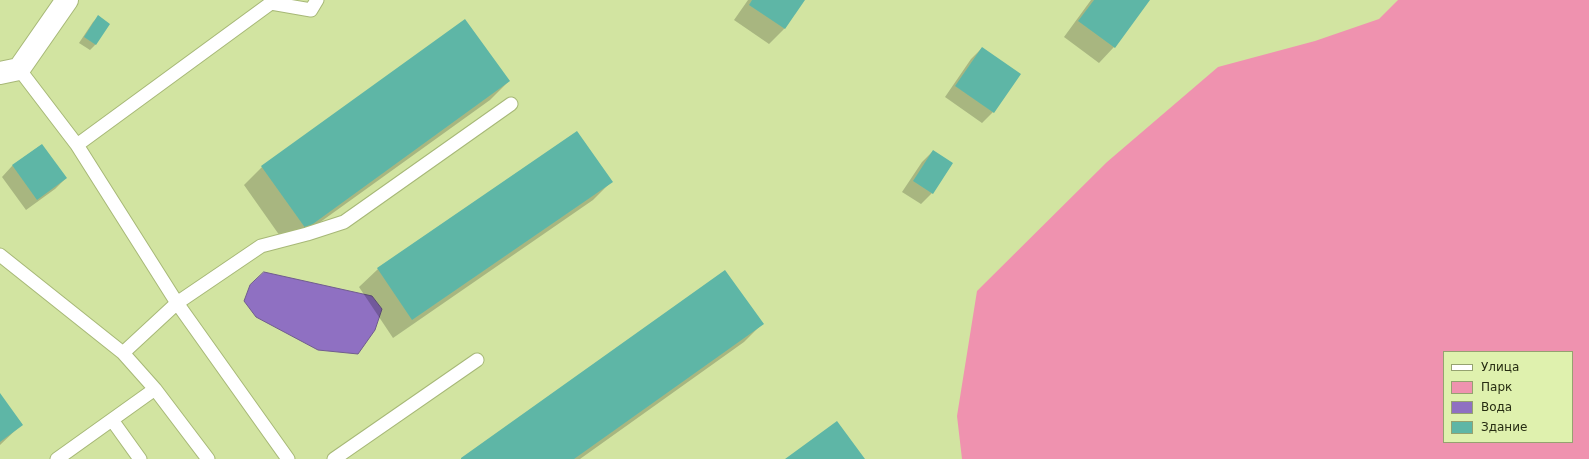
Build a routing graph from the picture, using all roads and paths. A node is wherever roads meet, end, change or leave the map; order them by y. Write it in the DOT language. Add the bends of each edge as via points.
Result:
graph roads {
  1 [pos="67,0"];
  2 [pos="317,0"];
  3 [pos="10,71"];
  4 [pos="511,104"];
  5 [pos="77,144"];
  6 [pos="0,255"];
  7 [pos="177,302"];
  8 [pos="123,353"];
  9 [pos="477,360"];
  10 [pos="156,389"];
  11 [pos="112,420"];
  12 [pos="57,459"];
  13 [pos="140,459"];
  14 [pos="208,459"];
  15 [pos="288,459"];
  16 [pos="334,459"];
  1 -- 3 [label="street"];
  2 -- 5 [label="lane" via="311,10 271,3"];
  3 -- 5 [label="lane"];
  4 -- 7 [label="lane" via="344,222 261,246"];
  5 -- 7 [label="lane"];
  6 -- 8 [label="lane"];
  7 -- 8 [label="lane"];
  7 -- 15 [label="lane"];
  8 -- 10 [label="lane"];
  9 -- 16 [label="lane"];
  10 -- 11 [label="lane"];
  10 -- 14 [label="lane"];
  11 -- 12 [label="lane"];
  11 -- 13 [label="lane"];
}
